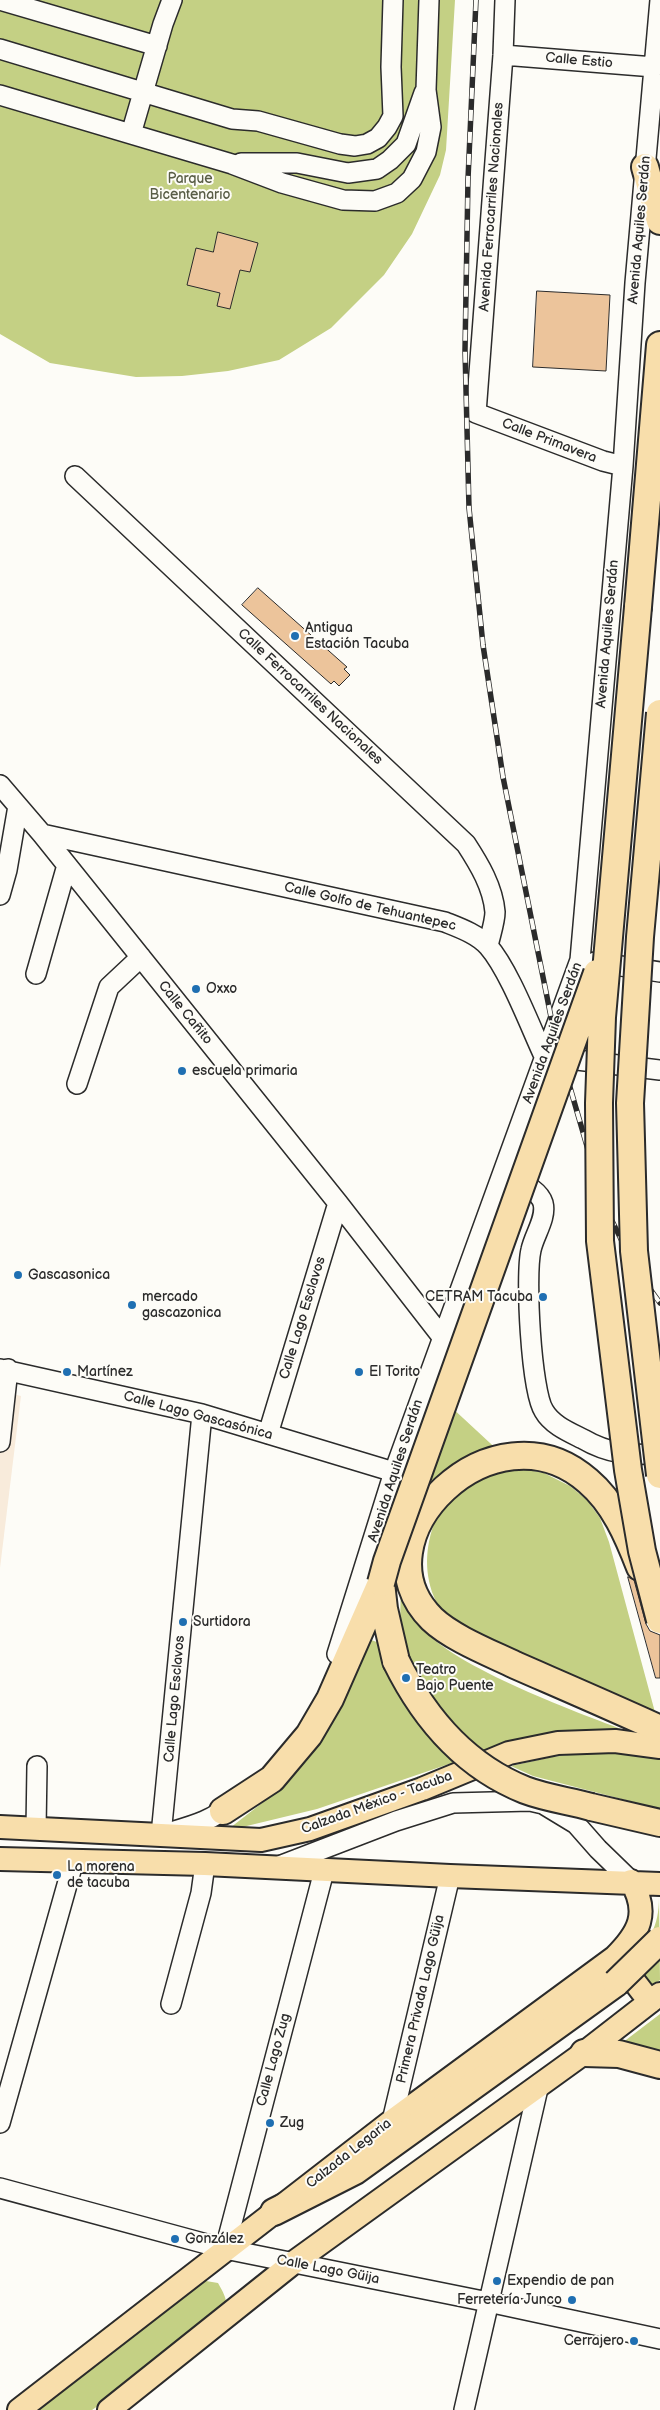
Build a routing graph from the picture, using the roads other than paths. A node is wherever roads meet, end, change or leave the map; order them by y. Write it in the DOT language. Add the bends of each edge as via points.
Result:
graph roads {
  1 [pos="0,0"];
  2 [pos="172,0"];
  3 [pos="393,0"];
  4 [pos="428,0"];
  5 [pos="505,0"];
  6 [pos="660,0"];
  7 [pos="156,46"];
  8 [pos="0,49"];
  9 [pos="503,54"];
  10 [pos="654,66"];
  11 [pos="426,90"];
  12 [pos="144,92"];
  13 [pos="0,95"];
  14 [pos="131,134"];
  15 [pos="232,164"];
  16 [pos="645,167"];
  17 [pos="348,172"];
  18 [pos="343,200"];
  19 [pos="660,221"];
  20 [pos="660,345"];
  21 [pos="476,413"];
  22 [pos="623,466"];
  23 [pos="75,476"];
  24 [pos="660,713"];
  25 [pos="0,785"];
  26 [pos="18,806"];
  27 [pos="42,834"];
  28 [pos="67,864"];
  29 [pos="0,895"];
  30 [pos="611,935"];
  31 [pos="488,946"];
  32 [pos="141,957"];
  33 [pos="580,960"];
  34 [pos="660,972"];
  35 [pos="36,974"];
  36 [pos="544,1056"];
  37 [pos="660,1070"];
  38 [pos="78,1084"];
  39 [pos="502,1172"];
  40 [pos="338,1203"];
  41 [pos="442,1337"];
  42 [pos="4,1369"];
  43 [pos="2,1414"];
  44 [pos="202,1414"];
  45 [pos="268,1434"];
  46 [pos="0,1442"];
  47 [pos="660,1451"];
  48 [pos="394,1472"];
  49 [pos="660,1475"];
  50 [pos="381,1583"];
  51 [pos="658,1614"];
  52 [pos="660,1729"];
  53 [pos="660,1747"];
  54 [pos="37,1766"];
  55 [pos="223,1811"];
  56 [pos="660,1823"];
  57 [pos="0,1827"];
  58 [pos="36,1829"];
  59 [pos="161,1835"];
  60 [pos="0,1859"];
  61 [pos="74,1860"];
  62 [pos="205,1864"];
  63 [pos="276,1867"];
  64 [pos="324,1871"];
  65 [pos="450,1876"];
  66 [pos="631,1881"];
  67 [pos="660,1884"];
  68 [pos="660,1940"];
  69 [pos="615,1957"];
  70 [pos="655,1998"];
  71 [pos="171,2004"];
  72 [pos="584,2053"];
  73 [pos="660,2065"];
  74 [pos="539,2084"];
  75 [pos="392,2121"];
  76 [pos="0,2123"];
  77 [pos="0,2188"];
  78 [pos="274,2212"];
  79 [pos="225,2249"];
  80 [pos="294,2264"];
  81 [pos="488,2302"];
  82 [pos="660,2339"];
  83 [pos="19,2410"];
  84 [pos="109,2410"];
  85 [pos="464,2410"];
  1 -- 7 [label="street"];
  2 -- 7 [label="street"];
  3 -- 12 [label="street" via="393,116 378,138 367,144 340,144 258,121 232,119"];
  4 -- 11 [label="street"];
  5 -- 9 [label="street, Avenida Ferrocarriles Nacionales"];
  6 -- 10 [label="street, Avenida Aquiles Serdán"];
  7 -- 12 [label="street"];
  8 -- 12 [label="street"];
  9 -- 10 [label="street, Calle Estio"];
  9 -- 21 [label="street, Avenida Ferrocarriles Nacionales"];
  10 -- 16 [label="street, Avenida Aquiles Serdán"];
  11 -- 17 [label="street" via="406,144 377,169"];
  11 -- 18 [label="street" via="431,127 426,152 412,179 397,193 376,201"];
  12 -- 14 [label="street"];
  13 -- 14 [label="street"];
  14 -- 15 [label="street"];
  15 -- 17 [label="street" via="297,163"];
  15 -- 18 [label="street"];
  16 -- 19 [label="highway"];
  16 -- 22 [label="street, Avenida Aquiles Serdán"];
  17 -- 18 [label="street"];
  20 -- 30 [label="highway, Avenida Aquiles Serdán, bridge"];
  21 -- 22 [label="street, Calle Primavera"];
  22 -- 33 [label="street, Avenida Aquiles Serdán"];
  23 -- 31 [label="street, Calle Ferrocarriles Nacionales" via="466,844 479,864 495,913"];
  24 -- 49 [label="highway, bridge" via="640,937 630,1102 634,1251"];
  25 -- 26 [label="street, Calle Cañito"];
  26 -- 27 [label="street, Calle Cañito"];
  26 -- 29 [label="street"];
  27 -- 28 [label="street, Calle Cañito"];
  27 -- 31 [label="street, Calle Golfo de Tehuantepec" via="445,922 469,932"];
  28 -- 32 [label="street, Calle Cañito"];
  28 -- 35 [label="street"];
  30 -- 50 [label="highway, bridge"];
  30 -- 51 [label="highway, Avenida Aquiles Serdán, bridge" via="602,1017 600,1242 628,1470 642,1550"];
  31 -- 36 [label="street, Calle Golfo de Tehuantepec" via="505,973"];
  32 -- 38 [label="street" via="109,987"];
  32 -- 40 [label="street, Calle Cañito"];
  33 -- 34 [label="street"];
  33 -- 36 [label="street, Avenida Aquiles Serdán"];
  36 -- 37 [label="street"];
  36 -- 39 [label="street, Avenida Aquiles Serdán"];
  39 -- 41 [label="street, Avenida Aquiles Serdán"];
  39 -- 47 [label="street" via="528,1186 540,1196 543,1204 528,1271 534,1382 544,1413 553,1422 598,1446 638,1455"];
  40 -- 41 [label="street, Calle Cañito"];
  40 -- 45 [label="street, Calle Lago Esclavos"];
  41 -- 48 [label="street, Avenida Aquiles Serdán"];
  42 -- 43 [label="street"];
  42 -- 44 [label="street, Calle Lago Gascasónica"];
  43 -- 46 [label="street"];
  44 -- 45 [label="street, Calle Lago Gascasónica"];
  44 -- 59 [label="street, Calle Lago Esclavos"];
  45 -- 48 [label="street, Calle Lago Gascasónica"];
  48 -- 55 [label="street, Avenida Aquiles Serdán" via="327,1682 288,1748"];
  50 -- 55 [label="highway" via="330,1699 309,1735 272,1778"];
  50 -- 56 [label="highway, bridge" via="396,1661 426,1714 457,1748 491,1772 526,1790"];
  51 -- 52 [label="highway, bridge" via="614,1512 579,1473 555,1461 526,1455 500,1457 472,1468 445,1487 425,1513 413,1539 409,1565 411,1578 420,1602 433,1620 522,1668"];
  53 -- 59 [label="main road, Calzada México - Tacuba" via="615,1741 558,1743 509,1753 320,1826 261,1840"];
  54 -- 58 [label="street"];
  55 -- 59 [label="street, Avenida Aquiles Serdán" via="204,1822"];
  57 -- 58 [label="main road, Calzada México - Tacuba"];
  58 -- 59 [label="main road, Calzada México - Tacuba"];
  60 -- 61 [label="main road"];
  61 -- 62 [label="main road"];
  61 -- 76 [label="street"];
  62 -- 63 [label="main road"];
  62 -- 71 [label="street"];
  63 -- 64 [label="main road"];
  63 -- 66 [label="street" via="454,1803 530,1801 543,1804 576,1824"];
  64 -- 65 [label="main road"];
  64 -- 79 [label="street, Calle Lago Zug"];
  65 -- 66 [label="main road"];
  65 -- 75 [label="street, Primera Privada Lago Güija"];
  66 -- 67 [label="main road"];
  66 -- 69 [label="main road, Calzada Legaria" via="642,1910 639,1925 630,1942"];
  68 -- 78 [label="highway, bridge" via="616,1983 432,2117 355,2171"];
  69 -- 70 [label="main road"];
  69 -- 75 [label="main road, Calzada Legaria"];
  70 -- 72 [label="main road"];
  72 -- 73 [label="highway" via="619,2054"];
  72 -- 74 [label="main road"];
  74 -- 80 [label="main road"];
  74 -- 81 [label="street"];
  75 -- 78 [label="main road, Calzada Legaria"];
  77 -- 79 [label="street, Calle Lago Güija"];
  78 -- 79 [label="main road, Calzada Legaria"];
  79 -- 80 [label="street, Calle Lago Güija"];
  79 -- 83 [label="main road, Calzada Legaria"];
  80 -- 81 [label="street, Calle Lago Güija"];
  80 -- 84 [label="main road"];
  81 -- 82 [label="street, Calle Lago Güija"];
  81 -- 85 [label="street"];
}
